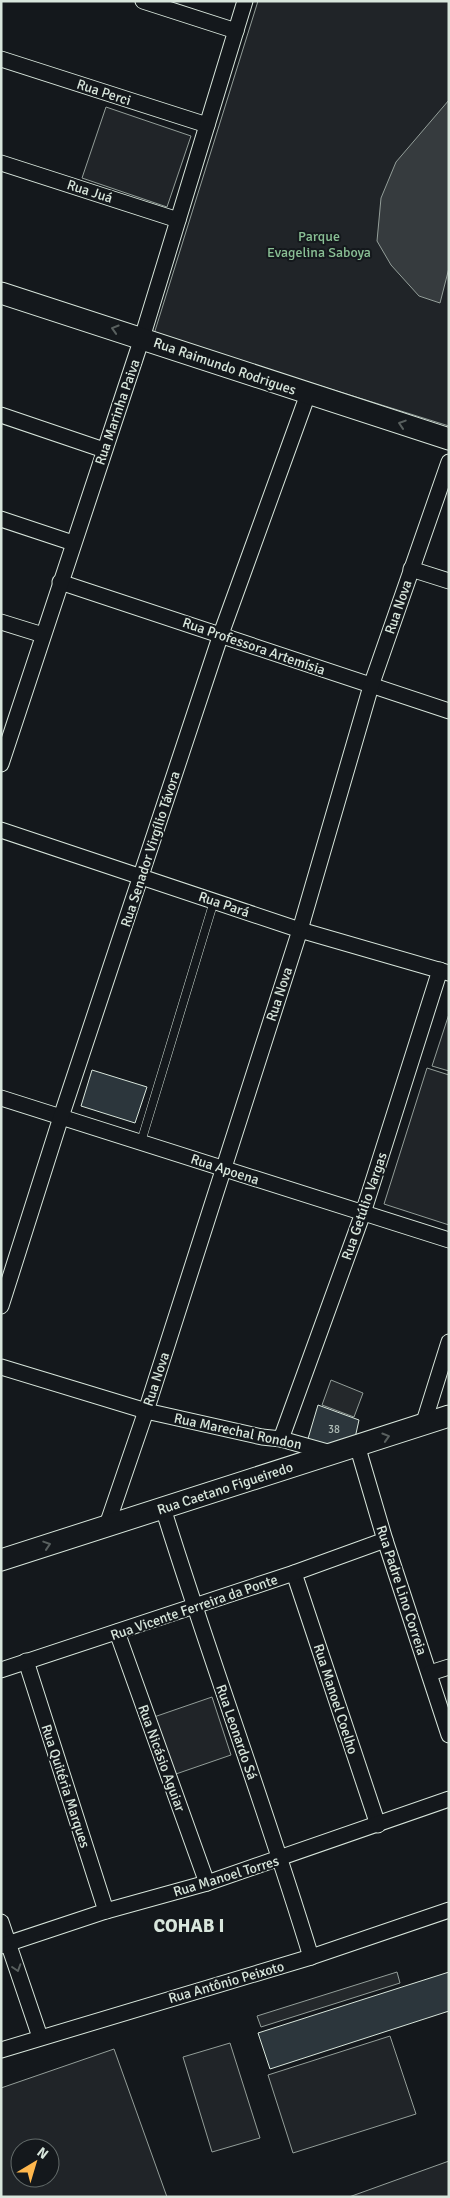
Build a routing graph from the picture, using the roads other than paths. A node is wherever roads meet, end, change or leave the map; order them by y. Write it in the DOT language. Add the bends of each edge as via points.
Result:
graph roads {
  1 [pos="143,1"];
  2 [pos="245,1"];
  3 [pos="236,31"];
  4 [pos="1,59"];
  5 [pos="208,125"];
  6 [pos="1,163"];
  7 [pos="178,220"];
  8 [pos="1,293"];
  9 [pos="142,338"];
  10 [pos="308,394"];
  11 [pos="1,415"];
  12 [pos="449,439"];
  13 [pos="104,450"];
  14 [pos="449,462"];
  15 [pos="1,519"];
  16 [pos="73,542"];
  17 [pos="411,569"];
  18 [pos="449,581"];
  19 [pos="60,582"];
  20 [pos="1,622"];
  21 [pos="221,634"];
  22 [pos="43,635"];
  23 [pos="371,686"];
  24 [pos="449,711"];
  25 [pos="7,729"];
  26 [pos="1,764"];
  27 [pos="1,830"];
  28 [pos="142,875"];
  29 [pos="214,901"];
  30 [pos="300,930"];
  31 [pos="444,971"];
  32 [pos="1,1098"];
  33 [pos="60,1117"];
  34 [pos="142,1142"];
  35 [pos="223,1168"];
  36 [pos="363,1213"];
  37 [pos="449,1240"];
  38 [pos="1,1306"];
  39 [pos="449,1342"];
  40 [pos="1,1367"];
  41 [pos="146,1411"];
  42 [pos="449,1416"];
  43 [pos="423,1425"];
  44 [pos="282,1439"];
  45 [pos="357,1445"];
  46 [pos="331,1453"];
  47 [pos="163,1508"];
  48 [pos="107,1524"];
  49 [pos="385,1540"];
  50 [pos="1,1560"];
  51 [pos="294,1573"];
  52 [pos="194,1605"];
  53 [pos="117,1632"];
  54 [pos="26,1661"];
  55 [pos="449,1667"];
  56 [pos="1,1670"];
  57 [pos="430,1673"];
  58 [pos="449,1735"];
  59 [pos="449,1799"];
  60 [pos="378,1825"];
  61 [pos="281,1859"];
  62 [pos="207,1883"];
  63 [pos="449,1910"];
  64 [pos="106,1911"];
  65 [pos="1,1922"];
  66 [pos="5,1945"];
  67 [pos="310,1957"];
  68 [pos="40,2037"];
  69 [pos="1,2050"];
  1 -- 3 [label="street"];
  2 -- 3 [label="street, Rua Marinha Paiva"];
  3 -- 5 [label="street, Rua Marinha Paiva"];
  4 -- 5 [label="street, Rua Perci"];
  5 -- 7 [label="street, Rua Marinha Paiva"];
  6 -- 7 [label="street, Rua Juá"];
  7 -- 9 [label="street, Rua Marinha Paiva"];
  9 -- 8 [label="main road, Rua Raimundo Rodrigues, one-way"];
  9 -- 10 [label="main road, Rua Raimundo Rodrigues"];
  9 -- 13 [label="street, Rua Marinha Paiva"];
  12 -- 10 [label="main road, Rua Raimundo Rodrigues, one-way"];
  10 -- 21 [label="street, Rua Senador Virgílio Távora"];
  11 -- 13 [label="street"];
  13 -- 16 [label="street, Rua Marinha Paiva"];
  14 -- 17 [label="street, Rua Nova"];
  15 -- 16 [label="street"];
  16 -- 19 [label="street, Rua Marinha Paiva"];
  17 -- 18 [label="street"];
  17 -- 23 [label="street, Rua Nova"];
  19 -- 21 [label="street, Rua Professora Artemísia"];
  19 -- 22 [label="street, Rua Marinha Paiva"];
  20 -- 22 [label="street"];
  21 -- 23 [label="street, Rua Professora Artemísia"];
  21 -- 28 [label="street, Rua Senador Virgílio Távora"];
  22 -- 25 [label="street, Rua Marinha Paiva"];
  23 -- 24 [label="street, Rua Professora Artemísia"];
  23 -- 30 [label="street, Rua Nova"];
  25 -- 26 [label="street, Rua Marinha Paiva"];
  27 -- 28 [label="street, Rua Pará"];
  28 -- 29 [label="street, Rua Pará"];
  28 -- 33 [label="street, Rua Senador Virgílio Távora"];
  29 -- 30 [label="street, Rua Pará"];
  29 -- 34 [label="lane"];
  30 -- 31 [label="street, Rua Pará"];
  30 -- 35 [label="street, Rua Nova"];
  31 -- 36 [label="street, Rua Getúlio Vargas"];
  32 -- 33 [label="street, Rua Apoena"];
  33 -- 34 [label="street, Rua Apoena"];
  33 -- 38 [label="street, Rua Senador Virgílio Távora"];
  34 -- 35 [label="street, Rua Apoena"];
  35 -- 36 [label="street, Rua Apoena"];
  35 -- 41 [label="street, Rua Nova"];
  36 -- 37 [label="street, Rua Apoena"];
  36 -- 44 [label="street, Rua Getúlio Vargas"];
  39 -- 43 [label="street"];
  40 -- 41 [label="street, Rua Marechal Rondon"];
  41 -- 44 [label="street, Rua Marechal Rondon"];
  41 -- 48 [label="street, Rua Nova"];
  42 -- 43 [label="main road, Rua Caetano Figueiredo"];
  45 -- 43 [label="main road, Rua Caetano Figueiredo, one-way"];
  44 -- 46 [label="street, Rua Marechal Rondon"];
  45 -- 46 [label="main road, Rua Caetano Figueiredo"];
  45 -- 49 [label="street, Rua Padre Lino Correia"];
  46 -- 47 [label="main road, Rua Caetano Figueiredo"];
  47 -- 48 [label="main road, Rua Caetano Figueiredo"];
  47 -- 52 [label="street, Rua Leonardo Sá"];
  50 -- 48 [label="main road, Rua Caetano Figueiredo, one-way"];
  49 -- 51 [label="street, Rua Vicente Ferreira da Ponte"];
  49 -- 57 [label="street, Rua Padre Lino Correia"];
  51 -- 52 [label="street, Rua Vicente Ferreira da Ponte"];
  51 -- 60 [label="street, Rua Manoel Coelho"];
  52 -- 53 [label="street, Rua Vicente Ferreira da Ponte"];
  52 -- 61 [label="street, Rua Leonardo Sá"];
  53 -- 54 [label="street, Rua Vicente Ferreira da Ponte"];
  53 -- 62 [label="street, Rua Nicásio Aguiar"];
  54 -- 56 [label="street, Rua Vicente Ferreira da Ponte"];
  54 -- 64 [label="street, Rua Quitéria Marques"];
  55 -- 57 [label="street"];
  57 -- 58 [label="street, Rua Padre Lino Correia"];
  59 -- 60 [label="street, Rua Manoel Torres"];
  60 -- 61 [label="street, Rua Manoel Torres"];
  61 -- 62 [label="street, Rua Manoel Torres"];
  61 -- 67 [label="street, Rua Leonardo Sá"];
  62 -- 64 [label="street, Rua Manoel Torres"];
  63 -- 67 [label="street, Rua Antônio Peixoto"];
  64 -- 66 [label="street, Rua Manoel Torres"];
  65 -- 66 [label="street"];
  66 -- 68 [label="street, one-way"];
  67 -- 68 [label="street, Rua Antônio Peixoto"];
  68 -- 69 [label="street, Rua Antônio Peixoto"];
}
